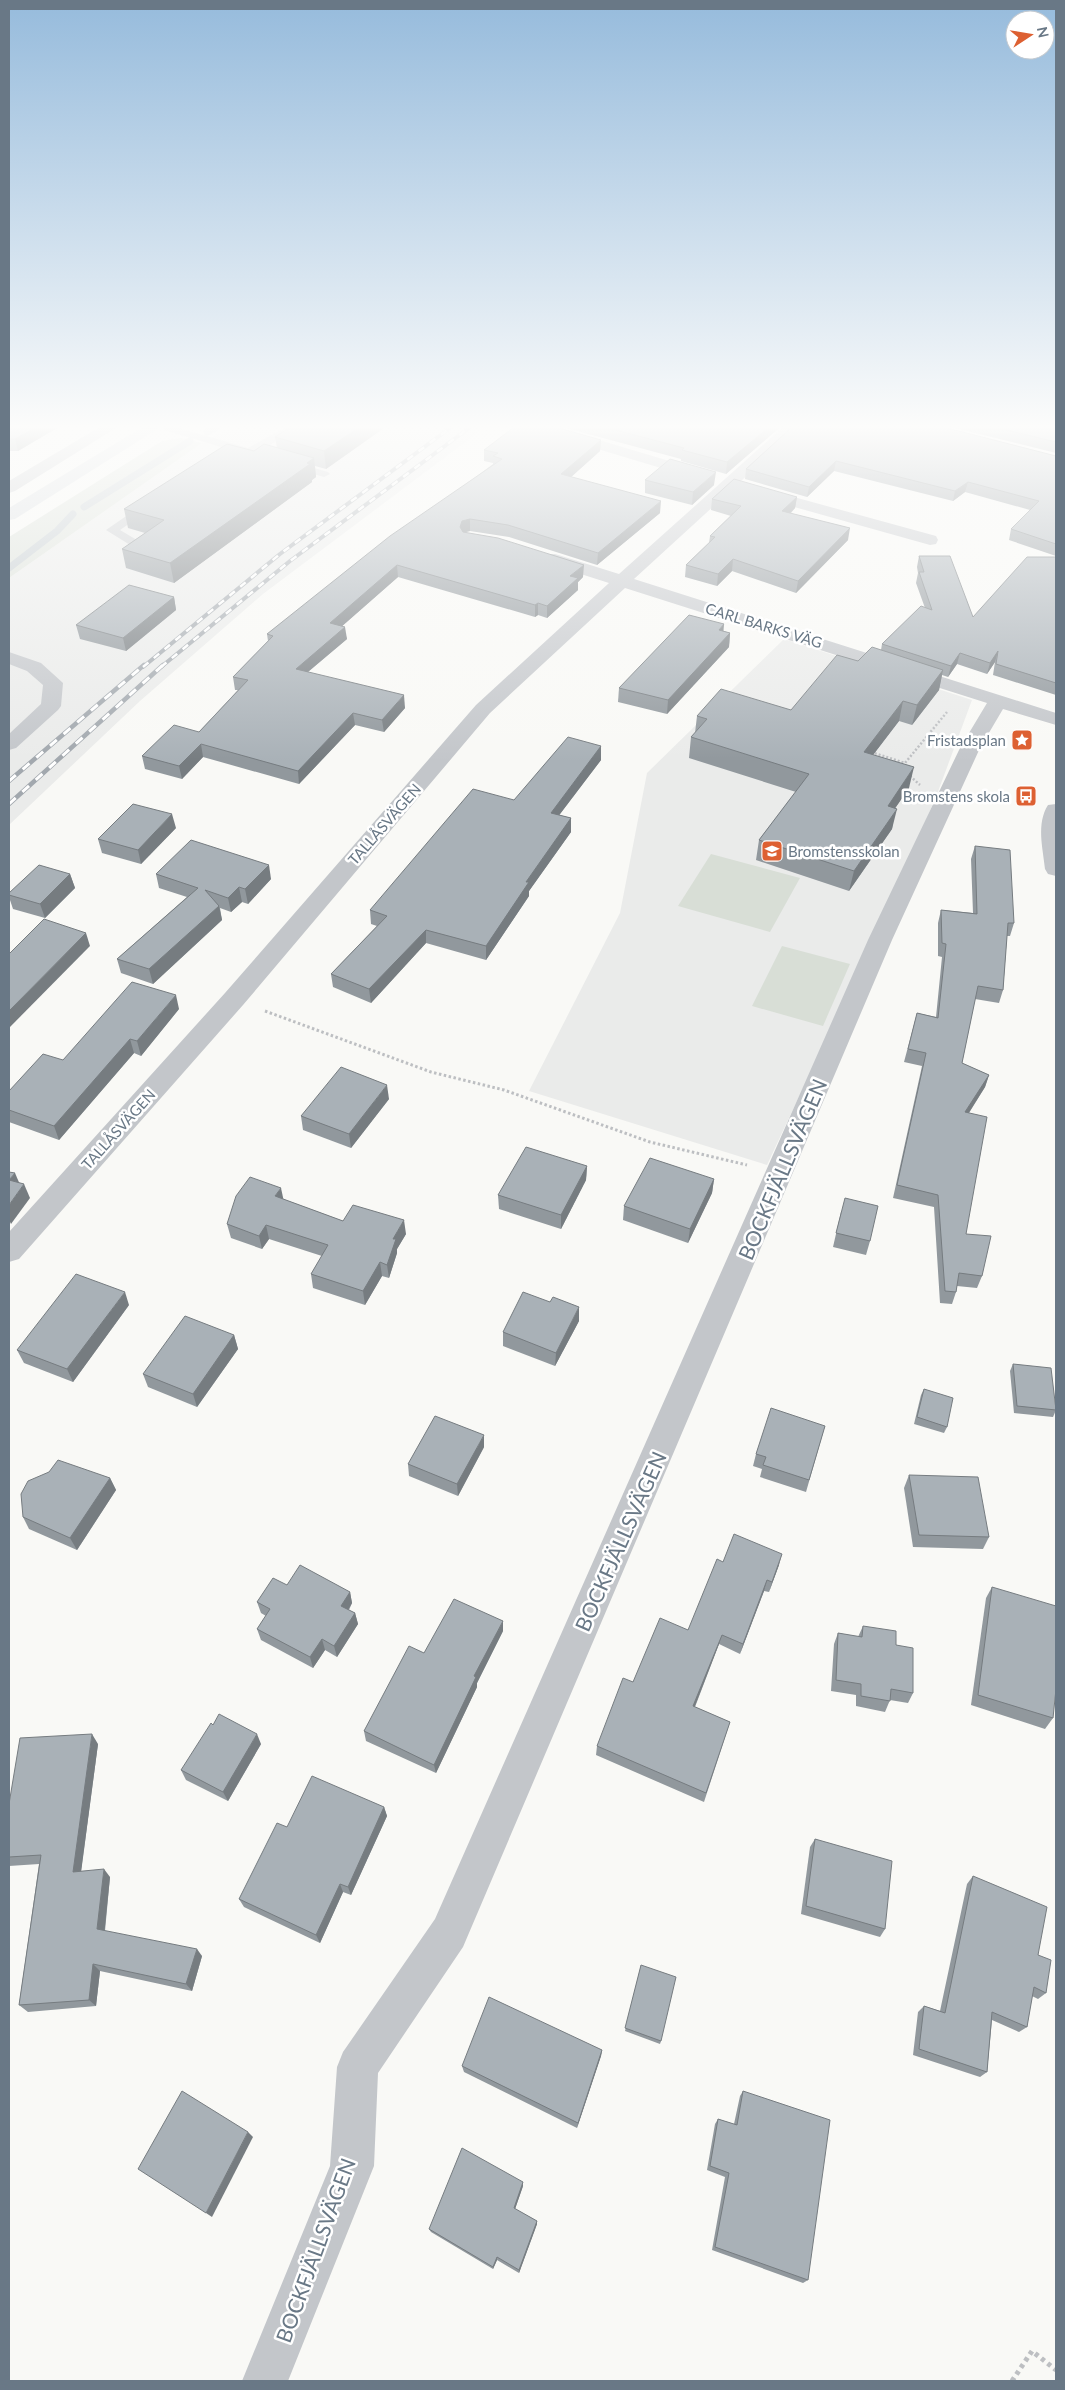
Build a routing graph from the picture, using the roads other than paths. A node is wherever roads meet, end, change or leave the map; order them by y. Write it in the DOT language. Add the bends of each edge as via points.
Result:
graph roads {
  1 [pos="128,540"];
  2 [pos="667,540"];
  3 [pos="143,549"];
  4 [pos="528,551"];
  5 [pos="623,581"];
  6 [pos="9,658"];
  7 [pos="998,702"];
  8 [pos="1056,719"];
  9 [pos="9,744"];
  10 [pos="1056,810"];
  11 [pos="1056,869"];
  12 [pos="9,1251"];
  13 [pos="265,2381"];
  1 -- 3 [label="lane"];
  2 -- 5 [label="street, TALLÅSVÄGEN"];
  4 -- 5 [label="street, CARL BARKS VÄG"];
  5 -- 7 [label="street, CARL BARKS VÄG"];
  5 -- 12 [label="street, TALLÅSVÄGEN" via="483,709 234,1000"];
  6 -- 9 [label="street" via="34,667 53,683 51,706"];
  7 -- 8 [label="street, CARL BARKS VÄG"];
  7 -- 13 [label="street, BOCKFJÄLLSVÄGEN" via="970,748 880,940 449,1933 358,2067 352,2166"];
  10 -- 11 [label="street" via="1051,827"];
}
